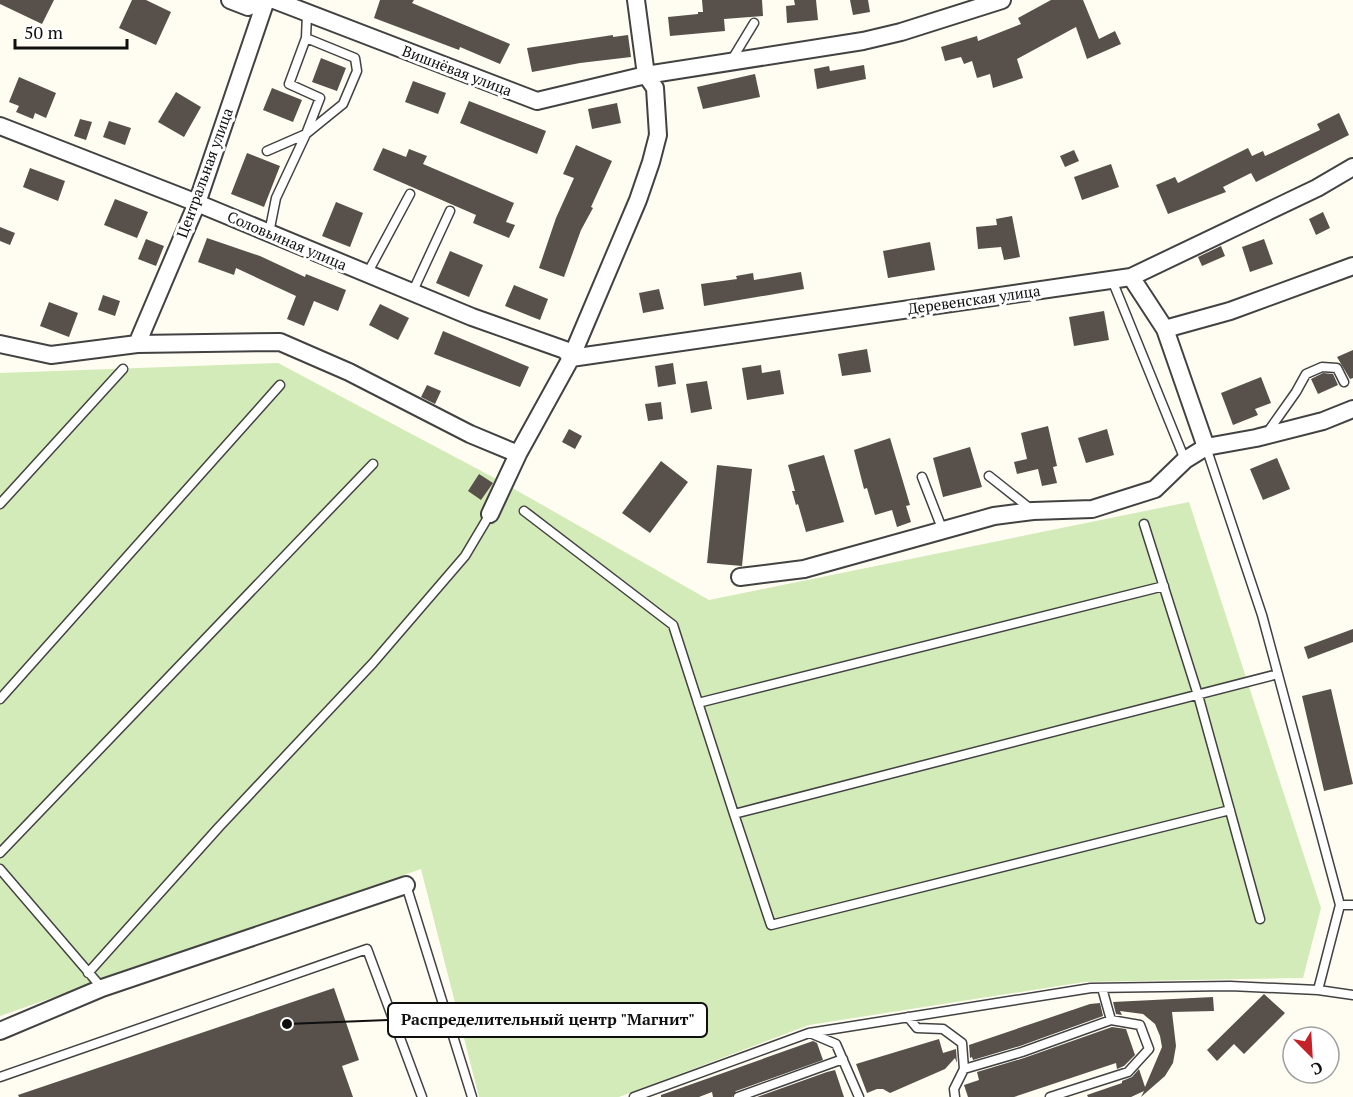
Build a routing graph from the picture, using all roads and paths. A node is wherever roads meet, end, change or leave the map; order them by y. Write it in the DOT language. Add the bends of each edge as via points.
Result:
graph roads {
  1 [pos="230,0"];
  2 [pos="263,0"];
  3 [pos="274,0"];
  4 [pos="636,0"];
  5 [pos="1002,0"];
  6 [pos="308,14"];
  7 [pos="754,23"];
  8 [pos="306,38"];
  9 [pos="731,61"];
  10 [pos="646,75"];
  11 [pos="0,126"];
  12 [pos="306,134"];
  13 [pos="267,151"];
  14 [pos="1353,167"];
  15 [pos="410,194"];
  16 [pos="197,203"];
  17 [pos="450,212"];
  18 [pos="269,233"];
  19 [pos="1353,266"];
  20 [pos="367,274"];
  21 [pos="1131,278"];
  22 [pos="1112,280"];
  23 [pos="412,293"];
  24 [pos="1165,329"];
  25 [pos="0,344"];
  26 [pos="137,344"];
  27 [pos="570,358"];
  28 [pos="123,369"];
  29 [pos="1344,382"];
  30 [pos="280,385"];
  31 [pos="1353,409"];
  32 [pos="1265,435"];
  33 [pos="1206,447"];
  34 [pos="518,454"];
  35 [pos="1185,460"];
  36 [pos="373,464"];
  37 [pos="922,477"];
  38 [pos="989,477"];
  39 [pos="0,504"];
  40 [pos="524,511"];
  41 [pos="1033,511"];
  42 [pos="490,514"];
  43 [pos="1144,524"];
  44 [pos="943,531"];
  45 [pos="740,577"];
  46 [pos="1164,586"];
  47 [pos="1278,674"];
  48 [pos="1198,695"];
  49 [pos="0,699"];
  50 [pos="698,702"];
  51 [pos="1230,810"];
  52 [pos="734,814"];
  53 [pos="0,853"];
  54 [pos="0,869"];
  55 [pos="406,885"];
  56 [pos="1353,904"];
  57 [pos="1340,905"];
  58 [pos="1260,919"];
  59 [pos="88,973"];
  60 [pos="102,988"];
  61 [pos="1102,988"];
  62 [pos="1318,990"];
  63 [pos="1353,995"];
  64 [pos="908,1017"];
  65 [pos="1111,1020"];
  66 [pos="0,1031"];
  67 [pos="809,1033"];
  68 [pos="843,1059"];
  69 [pos="964,1069"];
  70 [pos="0,1077"];
  71 [pos="422,1097"];
  72 [pos="472,1097"];
  73 [pos="634,1097"];
  74 [pos="738,1097"];
  75 [pos="859,1097"];
  76 [pos="955,1097"];
  77 [pos="1050,1097"];
  1 -- 2 [label="street" via="248,7"];
  2 -- 16 [label="street, Центральная улица"];
  3 -- 6 [label="street, Вишнёвая улица"];
  4 -- 10 [label="street"];
  5 -- 9 [label="street" via="862,41"];
  6 -- 8 [label="lane"];
  6 -- 10 [label="street, Вишнёвая улица" via="537,101"];
  7 -- 9 [label="lane"];
  8 -- 12 [label="lane" via="289,84 320,98"];
  8 -- 12 [label="lane" via="355,58 357,70 343,104"];
  9 -- 10 [label="street"];
  10 -- 27 [label="street" via="655,88 657,135 651,162"];
  11 -- 16 [label="street, Соловьиная улица"];
  12 -- 13 [label="lane"];
  12 -- 18 [label="lane" via="276,198"];
  14 -- 21 [label="street, Деревенская улица"];
  15 -- 20 [label="lane"];
  16 -- 18 [label="street, Соловьиная улица"];
  16 -- 26 [label="street, Центральная улица"];
  17 -- 23 [label="lane"];
  18 -- 20 [label="street, Соловьиная улица"];
  19 -- 24 [label="street" via="1230,312"];
  20 -- 23 [label="street, Соловьиная улица"];
  21 -- 22 [label="street, Деревенская улица"];
  21 -- 24 [label="street"];
  22 -- 27 [label="street, Деревенская улица"];
  22 -- 35 [label="lane"];
  23 -- 27 [label="street, Соловьиная улица" via="565,350"];
  24 -- 33 [label="street"];
  25 -- 26 [label="street" via="51,355"];
  26 -- 34 [label="street" via="280,342"];
  27 -- 34 [label="street"];
  28 -- 39 [label="lane"];
  29 -- 32 [label="lane" via="1337,368 1330,366 1306,374"];
  30 -- 49 [label="lane"];
  31 -- 32 [label="street" via="1323,421"];
  32 -- 33 [label="street"];
  33 -- 35 [label="street"];
  33 -- 47 [label="lane"];
  34 -- 42 [label="street"];
  35 -- 41 [label="street" via="1155,489 1092,509"];
  36 -- 53 [label="lane"];
  37 -- 44 [label="lane"];
  38 -- 41 [label="lane"];
  40 -- 50 [label="lane" via="674,625"];
  41 -- 44 [label="street" via="994,516"];
  42 -- 59 [label="lane" via="465,556 373,663"];
  43 -- 46 [label="lane"];
  44 -- 45 [label="street" via="804,569"];
  46 -- 48 [label="lane"];
  46 -- 50 [label="lane"];
  47 -- 48 [label="lane"];
  47 -- 57 [label="lane"];
  48 -- 51 [label="lane"];
  48 -- 52 [label="lane"];
  50 -- 52 [label="lane"];
  51 -- 52 [label="lane" via="771,925"];
  51 -- 58 [label="lane"];
  54 -- 59 [label="lane"];
  55 -- 60 [label="street"];
  55 -- 72 [label="lane"];
  56 -- 57 [label="lane"];
  57 -- 62 [label="lane"];
  59 -- 60 [label="lane"];
  60 -- 66 [label="street"];
  61 -- 62 [label="lane" via="1230,986"];
  61 -- 64 [label="lane"];
  61 -- 65 [label="lane"];
  62 -- 63 [label="lane"];
  64 -- 67 [label="lane"];
  64 -- 69 [label="lane" via="916,1028 943,1029 962,1042"];
  65 -- 69 [label="lane"];
  65 -- 77 [label="lane" via="1140,1025 1149,1049 1128,1072"];
  67 -- 68 [label="lane" via="836,1044"];
  67 -- 73 [label="lane"];
  68 -- 74 [label="lane"];
  68 -- 75 [label="lane"];
  69 -- 76 [label="lane" via="954,1089"];
  70 -- 71 [label="lane" via="367,949"];
}
